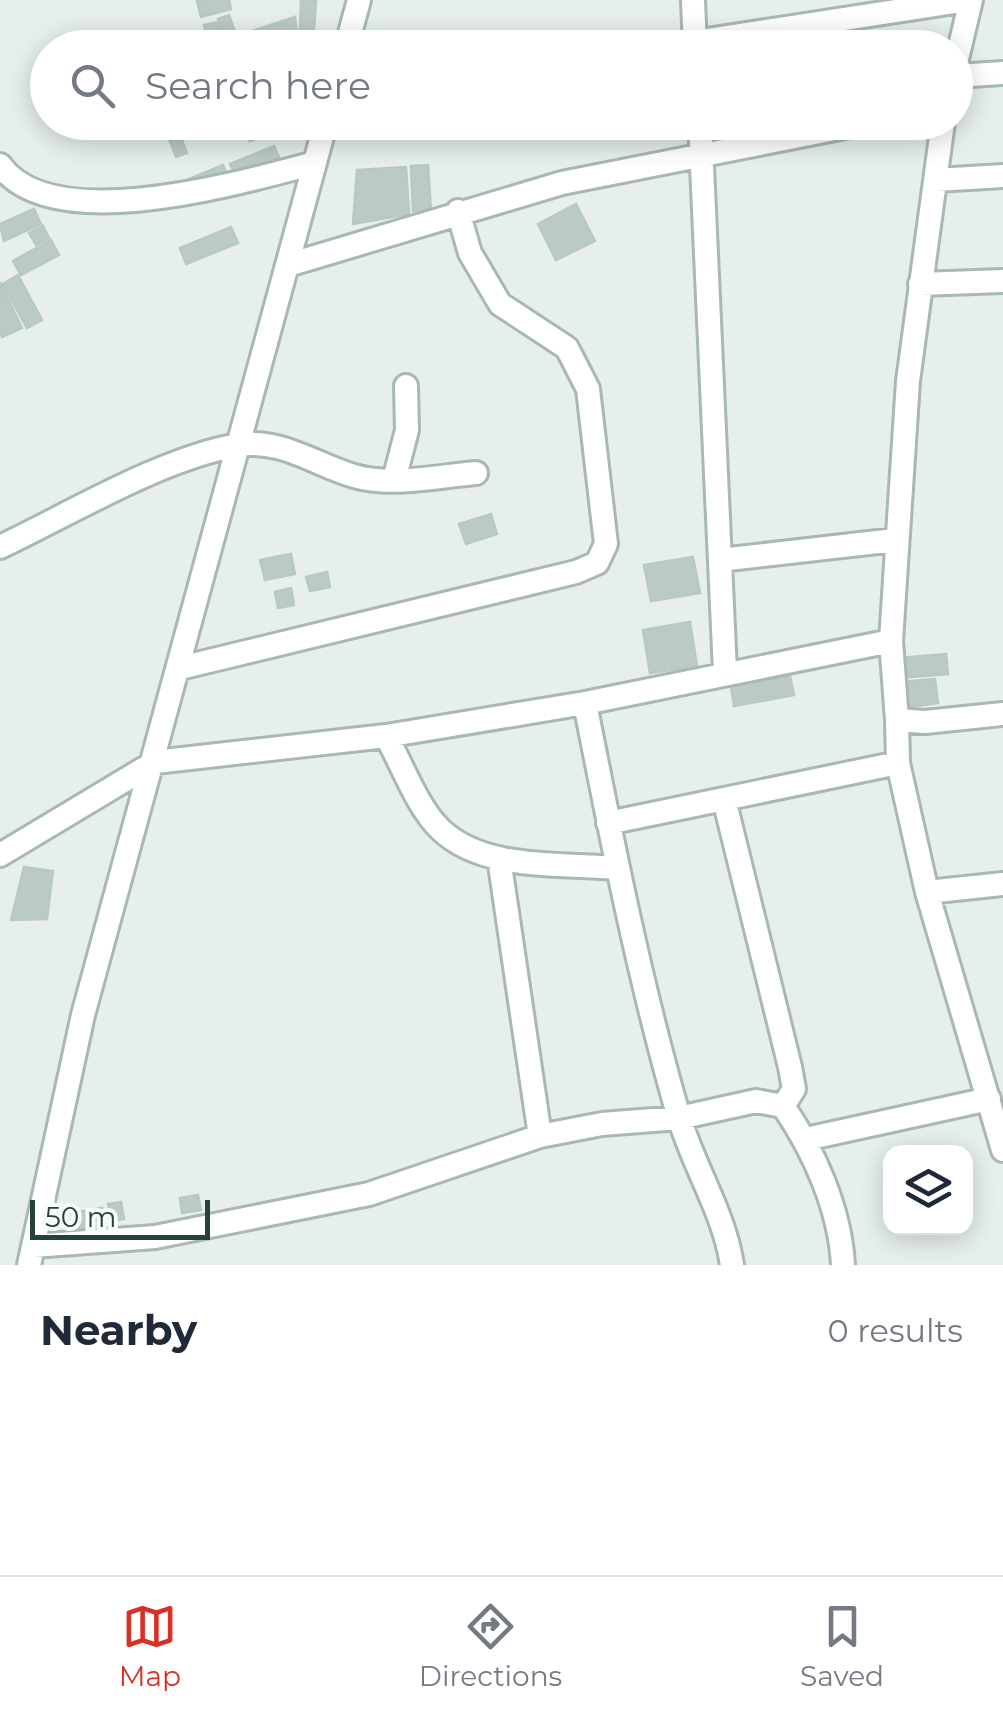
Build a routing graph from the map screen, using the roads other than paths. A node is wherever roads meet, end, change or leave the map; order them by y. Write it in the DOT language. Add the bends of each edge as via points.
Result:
graph roads {
  1 [pos="359,0"];
  2 [pos="693,0"];
  3 [pos="970,0"];
  4 [pos="351,30"];
  5 [pos="694,30"];
  6 [pos="787,30"];
  7 [pos="963,30"];
  8 [pos="1003,73"];
  9 [pos="973,75"];
  10 [pos="321,140"];
  11 [pos="701,140"];
  12 [pos="786,140"];
  13 [pos="941,140"];
  14 [pos="702,158"];
  15 [pos="315,163"];
  16 [pos="3,176"];
  17 [pos="1003,176"];
  18 [pos="936,180"];
  19 [pos="458,212"];
  20 [pos="288,265"];
  21 [pos="1003,281"];
  22 [pos="920,284"];
  23 [pos="406,386"];
  24 [pos="239,445"];
  25 [pos="476,473"];
  26 [pos="394,480"];
  27 [pos="896,540"];
  28 [pos="0,548"];
  29 [pos="720,560"];
  30 [pos="891,641"];
  31 [pos="180,668"];
  32 [pos="726,672"];
  33 [pos="585,703"];
  34 [pos="1003,714"];
  35 [pos="897,720"];
  36 [pos="386,736"];
  37 [pos="155,762"];
  38 [pos="898,763"];
  39 [pos="724,799"];
  40 [pos="608,823"];
  41 [pos="0,855"];
  42 [pos="499,858"];
  43 [pos="617,868"];
  44 [pos="1003,884"];
  45 [pos="927,892"];
  46 [pos="989,1099"];
  47 [pos="783,1106"];
  48 [pos="679,1118"];
  49 [pos="540,1136"];
  50 [pos="806,1139"];
  51 [pos="1003,1150"];
  52 [pos="31,1255"];
  53 [pos="732,1265"];
  54 [pos="842,1265"];
  1 -- 4 [label="street"];
  2 -- 5 [label="street"];
  3 -- 6 [label="street"];
  3 -- 7 [label="street"];
  8 -- 9 [label="street"];
  10 -- 15 [label="street"];
  11 -- 14 [label="street"];
  12 -- 14 [label="street"];
  13 -- 18 [label="street"];
  14 -- 19 [label="street" via="562,183"];
  14 -- 29 [label="street"];
  15 -- 16 [label="street" via="183,196 121,199 45,198"];
  15 -- 20 [label="street"];
  17 -- 18 [label="street"];
  18 -- 22 [label="street"];
  19 -- 20 [label="street"];
  19 -- 31 [label="street" via="470,252 500,304 567,348 588,389 606,544 597,563"];
  20 -- 24 [label="street"];
  21 -- 22 [label="street"];
  22 -- 27 [label="street"];
  23 -- 26 [label="street" via="407,430"];
  24 -- 26 [label="street" via="268,446 354,476"];
  24 -- 28 [label="street" via="151,474"];
  24 -- 31 [label="street"];
  25 -- 26 [label="street"];
  27 -- 29 [label="street"];
  27 -- 30 [label="street"];
  29 -- 32 [label="street"];
  30 -- 32 [label="street"];
  30 -- 35 [label="street"];
  31 -- 37 [label="street"];
  32 -- 33 [label="street"];
  33 -- 36 [label="street"];
  33 -- 40 [label="street"];
  34 -- 35 [label="street"];
  35 -- 38 [label="street"];
  36 -- 37 [label="street"];
  36 -- 42 [label="street" via="437,827 464,848"];
  37 -- 41 [label="street"];
  37 -- 52 [label="street" via="83,1015"];
  38 -- 39 [label="street"];
  38 -- 45 [label="street"];
  39 -- 40 [label="street"];
  39 -- 47 [label="street" via="790,1067 794,1089"];
  40 -- 43 [label="street"];
  42 -- 43 [label="street"];
  42 -- 49 [label="street"];
  43 -- 48 [label="street"];
  44 -- 45 [label="street"];
  45 -- 46 [label="street"];
  46 -- 50 [label="street"];
  46 -- 51 [label="street"];
  47 -- 48 [label="street" via="756,1100"];
  47 -- 50 [label="street"];
  48 -- 49 [label="street"];
  48 -- 53 [label="street"];
  49 -- 52 [label="street" via="370,1194"];
  50 -- 54 [label="street" via="838,1227"];
}
